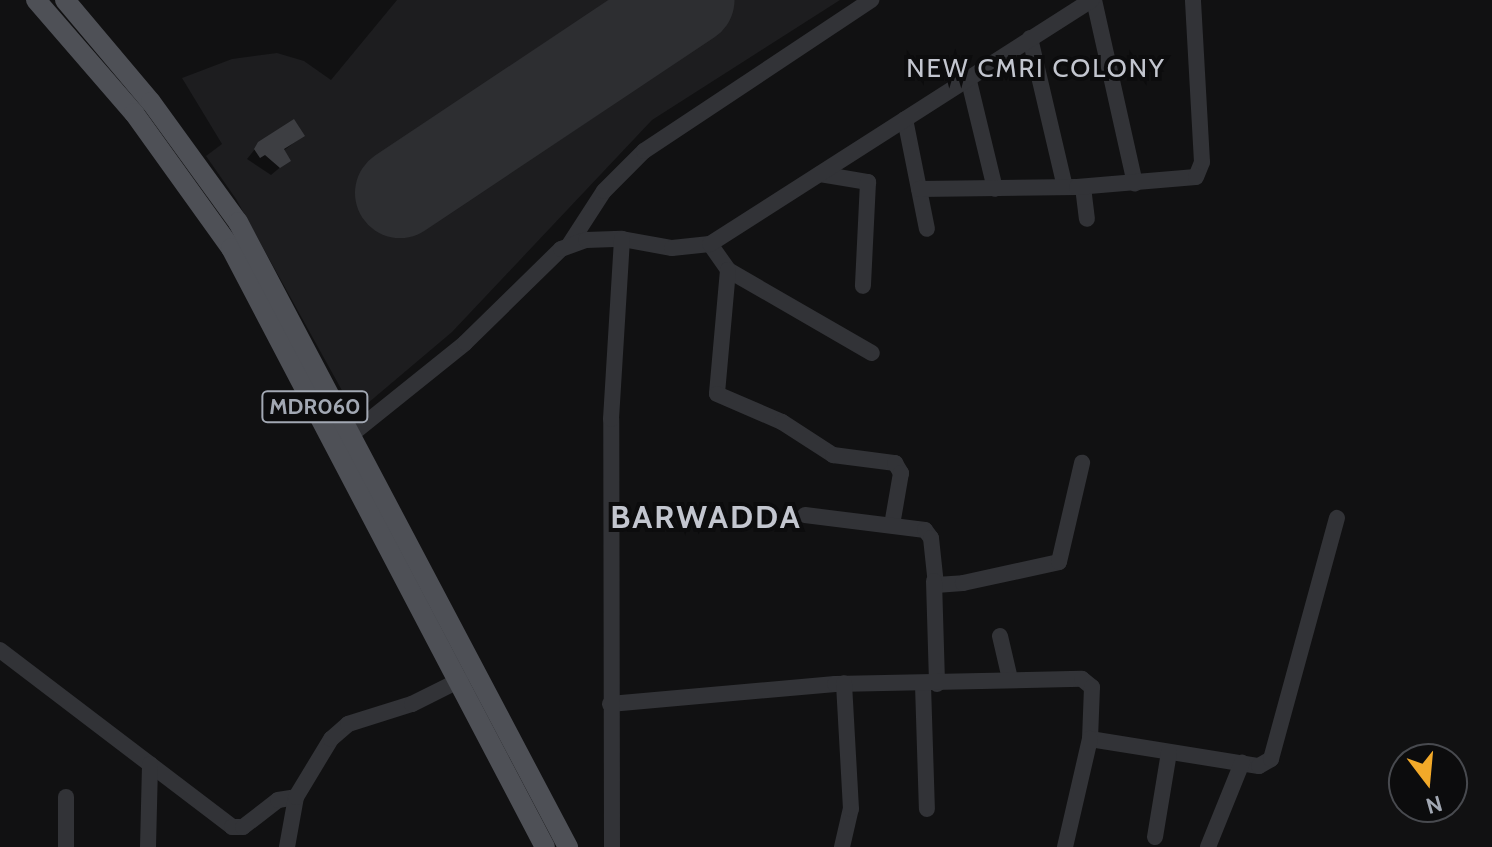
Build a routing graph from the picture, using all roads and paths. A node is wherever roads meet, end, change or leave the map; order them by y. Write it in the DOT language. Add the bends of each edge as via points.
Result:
graph roads {
  1 [pos="36,0"];
  2 [pos="65,0"];
  3 [pos="871,0"];
  4 [pos="1093,0"];
  5 [pos="1193,0"];
  6 [pos="1030,38"];
  7 [pos="968,77"];
  8 [pos="905,119"];
  9 [pos="820,174"];
  10 [pos="1135,183"];
  11 [pos="1065,187"];
  12 [pos="1083,187"];
  13 [pos="919,189"];
  14 [pos="995,189"];
  15 [pos="1087,219"];
  16 [pos="927,229"];
  17 [pos="622,239"];
  18 [pos="710,244"];
  19 [pos="569,245"];
  20 [pos="728,270"];
  21 [pos="863,286"];
  22 [pos="872,353"];
  23 [pos="352,434"];
  24 [pos="1082,463"];
  25 [pos="805,515"];
  26 [pos="1337,518"];
  27 [pos="892,525"];
  28 [pos="934,581"];
  29 [pos="1000,636"];
  30 [pos="0,650"];
  31 [pos="1010,679"];
  32 [pos="460,680"];
  33 [pos="844,683"];
  34 [pos="930,684"];
  35 [pos="610,704"];
  36 [pos="1090,739"];
  37 [pos="1169,752"];
  38 [pos="1242,763"];
  39 [pos="150,764"];
  40 [pos="66,797"];
  41 [pos="296,797"];
  42 [pos="927,809"];
  43 [pos="1155,837"];
  44 [pos="66,847"];
  45 [pos="148,847"];
  46 [pos="287,847"];
  47 [pos="545,847"];
  48 [pos="568,847"];
  49 [pos="612,847"];
  50 [pos="842,847"];
  51 [pos="1065,847"];
  52 [pos="1208,847"];
  1 -- 32 [label="main road, MDR060" via="134,113 211,214"];
  2 -- 23 [label="main road, MDR060" via="151,102 238,222"];
  3 -- 19 [label="street" via="644,151 604,191"];
  4 -- 6 [label="street"];
  4 -- 10 [label="street"];
  5 -- 10 [label="street" via="1200,172 1187,179"];
  6 -- 7 [label="street"];
  6 -- 11 [label="street"];
  7 -- 8 [label="street"];
  7 -- 14 [label="street"];
  8 -- 9 [label="street"];
  8 -- 13 [label="street"];
  9 -- 18 [label="street"];
  9 -- 21 [label="street" via="868,182"];
  10 -- 12 [label="street"];
  11 -- 12 [label="street"];
  11 -- 14 [label="street"];
  12 -- 15 [label="street"];
  13 -- 14 [label="street"];
  13 -- 16 [label="street"];
  17 -- 18 [label="street" via="672,248"];
  17 -- 19 [label="street"];
  17 -- 35 [label="street" via="611,419"];
  18 -- 20 [label="street"];
  19 -- 23 [label="street" via="465,343"];
  20 -- 22 [label="street"];
  20 -- 27 [label="street" via="717,394 782,422 833,455 895,463 901,473"];
  23 -- 48 [label="main road, MDR060"];
  24 -- 28 [label="street" via="1059,562 942,586"];
  25 -- 27 [label="street"];
  26 -- 38 [label="street" via="1271,759 1259,766"];
  27 -- 28 [label="street" via="929,532"];
  28 -- 34 [label="street"];
  29 -- 31 [label="street"];
  30 -- 39 [label="street"];
  31 -- 34 [label="street"];
  31 -- 36 [label="street" via="1089,682"];
  32 -- 41 [label="street" via="412,704 348,724 318,756"];
  32 -- 47 [label="main road, MDR060"];
  33 -- 34 [label="street"];
  33 -- 35 [label="street"];
  33 -- 50 [label="street" via="851,809"];
  34 -- 42 [label="street"];
  35 -- 49 [label="street"];
  36 -- 37 [label="street"];
  36 -- 51 [label="street"];
  37 -- 38 [label="street"];
  37 -- 43 [label="street"];
  38 -- 52 [label="street"];
  39 -- 41 [label="street" via="238,828 278,800"];
  39 -- 45 [label="street"];
  40 -- 44 [label="street"];
  41 -- 46 [label="street"];
}
